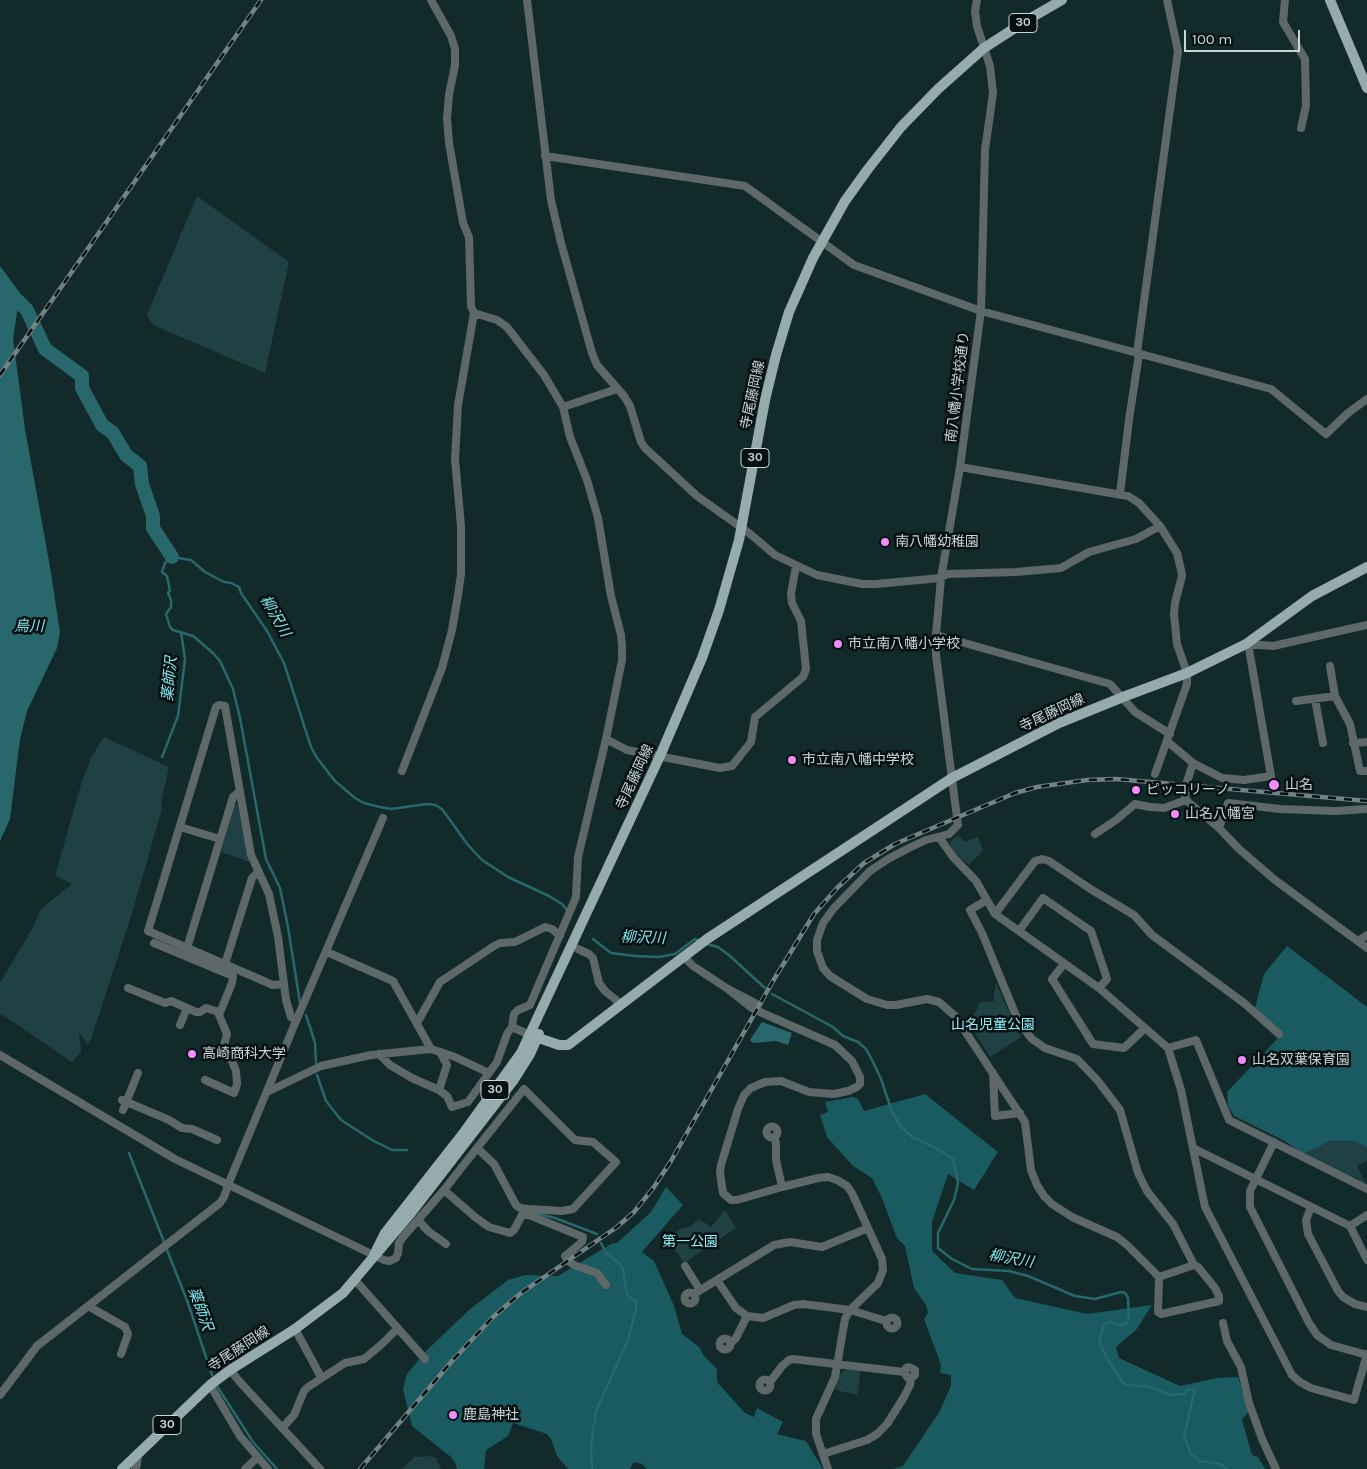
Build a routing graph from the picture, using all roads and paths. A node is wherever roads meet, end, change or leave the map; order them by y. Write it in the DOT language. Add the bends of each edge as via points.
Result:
graph roads {
  1 [pos="431,0"];
  2 [pos="527,0"];
  3 [pos="976,0"];
  4 [pos="1062,0"];
  5 [pos="1167,0"];
  6 [pos="1285,0"];
  7 [pos="1330,0"];
  8 [pos="984,48"];
  9 [pos="1366,85"];
  10 [pos="1301,128"];
  11 [pos="545,156"];
  12 [pos="822,242"];
  13 [pos="981,311"];
  14 [pos="474,313"];
  15 [pos="1138,354"];
  16 [pos="617,389"];
  17 [pos="1367,398"];
  18 [pos="563,407"];
  19 [pos="960,467"];
  20 [pos="1120,494"];
  21 [pos="1160,526"];
  22 [pos="742,527"];
  23 [pos="796,566"];
  24 [pos="1367,567"];
  25 [pos="941,578"];
  26 [pos="1367,625"];
  27 [pos="936,635"];
  28 [pos="1246,644"];
  29 [pos="1330,666"];
  30 [pos="1187,674"];
  31 [pos="1335,696"];
  32 [pos="1123,697"];
  33 [pos="1315,698"];
  34 [pos="1296,701"];
  35 [pos="1169,738"];
  36 [pos="606,739"];
  37 [pos="1367,742"];
  38 [pos="1323,743"];
  39 [pos="1353,743"];
  40 [pos="660,756"];
  41 [pos="1193,763"];
  42 [pos="402,771"];
  43 [pos="1367,771"];
  44 [pos="1155,774"];
  45 [pos="952,778"];
  46 [pos="240,790"];
  47 [pos="1186,800"];
  48 [pos="1367,809"];
  49 [pos="383,818"];
  50 [pos="180,827"];
  51 [pos="1219,828"];
  52 [pos="1095,834"];
  53 [pos="939,837"];
  54 [pos="220,839"];
  55 [pos="258,872"];
  56 [pos="987,900"];
  57 [pos="590,908"];
  58 [pos="995,914"];
  59 [pos="1019,931"];
  60 [pos="1367,935"];
  61 [pos="560,936"];
  62 [pos="1358,940"];
  63 [pos="154,943"];
  64 [pos="186,948"];
  65 [pos="1367,948"];
  66 [pos="578,949"];
  67 [pos="327,952"];
  68 [pos="684,956"];
  69 [pos="225,964"];
  70 [pos="1064,964"];
  71 [pos="284,984"];
  72 [pos="128,988"];
  73 [pos="1099,988"];
  74 [pos="621,1004"];
  75 [pos="187,1008"];
  76 [pos="219,1012"];
  77 [pos="296,1021"];
  78 [pos="417,1023"];
  79 [pos="180,1025"];
  80 [pos="512,1027"];
  81 [pos="1144,1028"];
  82 [pos="1279,1034"];
  83 [pos="533,1037"];
  84 [pos="1168,1048"];
  85 [pos="432,1049"];
  86 [pos="440,1052"];
  87 [pos="379,1054"];
  88 [pos="0,1056"];
  89 [pos="138,1072"];
  90 [pos="489,1073"];
  91 [pos="993,1073"];
  92 [pos="205,1080"];
  93 [pos="439,1090"];
  94 [pos="267,1092"];
  95 [pos="1020,1113"];
  96 [pos="774,1137"];
  97 [pos="217,1140"];
  98 [pos="1274,1142"];
  99 [pos="477,1148"];
  100 [pos="1193,1148"];
  101 [pos="1255,1178"];
  102 [pos="228,1184"];
  103 [pos="782,1186"];
  104 [pos="1367,1189"];
  105 [pos="444,1190"];
  106 [pos="1311,1207"];
  107 [pos="529,1212"];
  108 [pos="1367,1214"];
  109 [pos="418,1220"];
  110 [pos="1350,1226"];
  111 [pos="868,1228"];
  112 [pos="446,1244"];
  113 [pos="374,1255"];
  114 [pos="1367,1260"];
  115 [pos="1194,1265"];
  116 [pos="685,1266"];
  117 [pos="1159,1277"];
  118 [pos="355,1280"];
  119 [pos="717,1280"];
  120 [pos="606,1285"];
  121 [pos="88,1306"];
  122 [pos="1367,1307"];
  123 [pos="850,1310"];
  124 [pos="747,1316"];
  125 [pos="886,1321"];
  126 [pos="1223,1323"];
  127 [pos="398,1328"];
  128 [pos="295,1329"];
  129 [pos="731,1343"];
  130 [pos="122,1354"];
  131 [pos="1367,1355"];
  132 [pos="425,1359"];
  133 [pos="837,1365"];
  134 [pos="230,1370"];
  135 [pos="321,1377"];
  136 [pos="770,1382"];
  137 [pos="210,1385"];
  138 [pos="0,1395"];
  139 [pos="282,1428"];
  140 [pos="138,1454"];
  141 [pos="823,1454"];
  142 [pos="257,1458"];
  143 [pos="122,1469"];
  144 [pos="135,1469"];
  145 [pos="245,1469"];
  146 [pos="268,1469"];
  147 [pos="320,1469"];
  148 [pos="828,1469"];
  149 [pos="1276,1469"];
  1 -- 14 [label="street" via="455,49 447,118 463,223 469,237 471,306"];
  2 -- 11 [label="street"];
  3 -- 8 [label="street, 南八幡小学校通り" via="977,26"];
  4 -- 8 [label="main road, 寺尾藤岡線 / 30"];
  5 -- 15 [label="street" via="1178,51"];
  6 -- 10 [label="street" via="1284,22 1305,59 1306,106"];
  7 -- 9 [label="main road"];
  8 -- 12 [label="main road, 寺尾藤岡線 / 30" via="901,127 845,201"];
  8 -- 13 [label="street, 南八幡小学校通り" via="993,78 993,93 985,150"];
  11 -- 12 [label="street" via="745,186"];
  11 -- 16 [label="street" via="561,243 592,353"];
  12 -- 13 [label="street" via="854,265"];
  12 -- 22 [label="main road, 寺尾藤岡線 / 30" via="789,312 776,355"];
  13 -- 15 [label="street"];
  13 -- 19 [label="street, 南八幡小学校通り"];
  14 -- 18 [label="street" via="497,320 507,327 544,375"];
  14 -- 42 [label="street" via="458,405 455,459 461,526 461,574 458,595 442,668"];
  15 -- 17 [label="street" via="1271,390 1326,434"];
  15 -- 20 [label="street"];
  16 -- 18 [label="street"];
  16 -- 22 [label="street" via="630,406 645,448 697,496"];
  18 -- 36 [label="street" via="598,518 621,635 622,660"];
  19 -- 20 [label="street"];
  19 -- 25 [label="street, 南八幡小学校通り"];
  20 -- 21 [label="street" via="1139,503"];
  21 -- 25 [label="street" via="1136,539 1089,552 1061,568 948,574"];
  21 -- 30 [label="street" via="1177,553 1181,570 1174,614 1177,644"];
  22 -- 23 [label="street" via="775,555"];
  22 -- 40 [label="main road, 寺尾藤岡線 / 30" via="702,658"];
  23 -- 25 [label="street" via="817,575 862,584"];
  23 -- 40 [label="street" via="790,594 802,621 806,669 803,677 755,717 751,742 732,766 720,768"];
  24 -- 28 [label="main road, 寺尾藤岡線" via="1312,596"];
  25 -- 27 [label="street, 南八幡小学校通り"];
  26 -- 28 [label="street" via="1273,646"];
  27 -- 32 [label="street" via="1110,684"];
  27 -- 45 [label="street, 南八幡小学校通り"];
  28 -- 30 [label="main road, 寺尾藤岡線"];
  28 -- 41 [label="street" via="1271,776 1229,780"];
  29 -- 31 [label="street"];
  30 -- 32 [label="main road, 寺尾藤岡線"];
  30 -- 35 [label="street" via="1187,684"];
  31 -- 33 [label="street"];
  31 -- 39 [label="street" via="1350,724"];
  32 -- 35 [label="street" via="1135,712"];
  32 -- 45 [label="main road, 寺尾藤岡線" via="1059,723"];
  33 -- 34 [label="street"];
  33 -- 38 [label="street"];
  35 -- 41 [label="street"];
  35 -- 44 [label="street"];
  36 -- 40 [label="street" via="627,750"];
  36 -- 61 [label="street" via="578,857 576,897"];
  37 -- 39 [label="street"];
  39 -- 43 [label="street" via="1360,772"];
  40 -- 57 [label="main road, 寺尾藤岡線 / 30"];
  41 -- 47 [label="street"];
  45 -- 53 [label="street, 南八幡小学校通り" via="958,825 949,834"];
  45 -- 68 [label="main road, 寺尾藤岡線"];
  46 -- 50 [label="street" via="225,706 219,705"];
  46 -- 54 [label="street" via="233,797"];
  46 -- 55 [label="street" via="251,855"];
  47 -- 51 [label="street"];
  47 -- 52 [label="street" via="1164,808 1136,804"];
  48 -- 51 [label="street" via="1280,809 1228,803"];
  49 -- 67 [label="street"];
  50 -- 54 [label="street"];
  50 -- 64 [label="street" via="148,932"];
  51 -- 62 [label="street" via="1275,880"];
  53 -- 56 [label="street" via="976,881"];
  53 -- 91 [label="street" via="888,859 848,893 819,931 818,960 830,976 877,1003 896,1005 927,999 939,1002 955,1016"];
  54 -- 64 [label="street"];
  55 -- 69 [label="street" via="252,878"];
  55 -- 71 [label="street" via="269,894"];
  56 -- 58 [label="street"];
  56 -- 115 [label="street" via="970,910 1032,1039 1086,1066 1120,1110 1138,1173 1147,1191 1173,1224"];
  57 -- 66 [label="main road, 寺尾藤岡線 / 30"];
  57 -- 83 [label="main road, 寺尾藤岡線 / 30"];
  58 -- 59 [label="street"];
  58 -- 82 [label="street" via="1035,861 1049,860 1134,915 1152,934 1244,1003"];
  59 -- 70 [label="street"];
  59 -- 73 [label="street" via="1043,898 1091,931 1107,979"];
  60 -- 62 [label="street"];
  61 -- 78 [label="street" via="545,927 515,942 494,946 440,982"];
  61 -- 80 [label="street" via="530,1005 514,1014"];
  62 -- 65 [label="street"];
  63 -- 76 [label="street" via="232,976"];
  64 -- 69 [label="street"];
  66 -- 74 [label="street" via="593,958 599,983"];
  66 -- 83 [label="main road, 寺尾藤岡線 / 30"];
  67 -- 77 [label="street"];
  67 -- 78 [label="street" via="393,981"];
  68 -- 74 [label="main road, 寺尾藤岡線"];
  68 -- 103 [label="street" via="693,966 757,1008 840,1048 856,1067 860,1084 848,1091 810,1092 788,1082 774,1080 760,1084 744,1095 721,1165 723,1193 730,1200 737,1200"];
  69 -- 71 [label="street" via="273,985"];
  70 -- 73 [label="street"];
  70 -- 81 [label="street" via="1052,979 1093,1044 1124,1048"];
  71 -- 77 [label="street" via="290,1013"];
  72 -- 75 [label="street"];
  73 -- 81 [label="street"];
  74 -- 83 [label="main road, 寺尾藤岡線" via="568,1045"];
  75 -- 76 [label="street" via="196,1012 206,1008"];
  75 -- 79 [label="street"];
  76 -- 92 [label="street" via="227,1034 223,1049 235,1067 237,1084 234,1093"];
  77 -- 94 [label="street"];
  78 -- 85 [label="street"];
  80 -- 83 [label="street"];
  80 -- 90 [label="street"];
  81 -- 84 [label="street"];
  83 -- 113 [label="main road, 寺尾藤岡線 / 30" via="385,1233"];
  84 -- 98 [label="street" via="1196,1040 1229,1120"];
  84 -- 100 [label="street"];
  85 -- 86 [label="street"];
  85 -- 87 [label="street"];
  86 -- 90 [label="street"];
  86 -- 93 [label="street" via="447,1065"];
  87 -- 93 [label="street" via="412,1078"];
  87 -- 94 [label="street" via="321,1066"];
  88 -- 102 [label="street" via="175,1159"];
  89 -- 97 [label="street" via="124,1104"];
  90 -- 93 [label="street" via="468,1102 452,1107 447,1096"];
  91 -- 95 [label="street"];
  91 -- 95 [label="street" via="995,1116"];
  94 -- 102 [label="street"];
  95 -- 117 [label="street" via="1025,1122 1031,1170 1044,1196 1072,1217 1117,1237"];
  96 -- 103 [label="street"];
  98 -- 101 [label="street"];
  98 -- 104 [label="street"];
  99 -- 105 [label="street"];
  99 -- 107 [label="street" via="494,1164 516,1205"];
  99 -- 107 [label="street" via="524,1089 575,1140 593,1142 616,1162 573,1209"];
  100 -- 101 [label="street"];
  100 -- 131 [label="street" via="1205,1207 1292,1375 1311,1388 1354,1400"];
  101 -- 106 [label="street"];
  101 -- 131 [label="street" via="1250,1191 1250,1207 1314,1330 1331,1345"];
  102 -- 113 [label="street"];
  102 -- 121 [label="street" via="220,1203"];
  103 -- 111 [label="street" via="818,1178 837,1180 852,1193"];
  105 -- 107 [label="street" via="475,1217 499,1230 514,1230 522,1215"];
  105 -- 109 [label="street"];
  106 -- 110 [label="street"];
  106 -- 122 [label="street" via="1306,1220 1308,1234 1338,1291 1343,1297"];
  107 -- 120 [label="street" via="583,1237 582,1242 566,1256 568,1261 597,1273"];
  108 -- 110 [label="street"];
  109 -- 112 [label="street"];
  109 -- 113 [label="street" via="399,1243 396,1258 384,1260"];
  110 -- 114 [label="street"];
  111 -- 119 [label="street" via="822,1247 779,1243"];
  111 -- 123 [label="street" via="882,1259 883,1270 878,1282"];
  113 -- 118 [label="main road, 寺尾藤岡線 / 30"];
  115 -- 117 [label="street"];
  115 -- 117 [label="street" via="1215,1288 1220,1296 1218,1301 1160,1314"];
  116 -- 119 [label="street" via="697,1292"];
  118 -- 127 [label="street"];
  118 -- 128 [label="main road, 寺尾藤岡線 / 30"];
  119 -- 124 [label="street" via="736,1308"];
  121 -- 130 [label="street" via="125,1327 128,1334"];
  121 -- 138 [label="street" via="37,1346"];
  123 -- 124 [label="street" via="803,1304 763,1318"];
  123 -- 125 [label="street"];
  123 -- 133 [label="street" via="845,1319"];
  124 -- 129 [label="street"];
  126 -- 149 [label="street" via="1227,1341 1241,1367 1249,1404"];
  127 -- 132 [label="street"];
  127 -- 135 [label="street" via="364,1359 344,1362"];
  128 -- 134 [label="main road, 寺尾藤岡線 / 30"];
  128 -- 135 [label="street"];
  133 -- 136 [label="street" via="788,1360"];
  133 -- 141 [label="street" via="816,1419 816,1434"];
  133 -- 141 [label="street" via="904,1372 911,1378 904,1397 877,1434"];
  134 -- 137 [label="main road, 寺尾藤岡線 / 30"];
  134 -- 139 [label="street"];
  135 -- 139 [label="street" via="304,1391 294,1415"];
  137 -- 140 [label="main road, 寺尾藤岡線 / 30"];
  137 -- 142 [label="street"];
  139 -- 147 [label="street"];
  140 -- 143 [label="main road, 寺尾藤岡線 / 30"];
  140 -- 144 [label="street"];
  141 -- 148 [label="street"];
  142 -- 145 [label="street"];
  142 -- 146 [label="street"];
}
